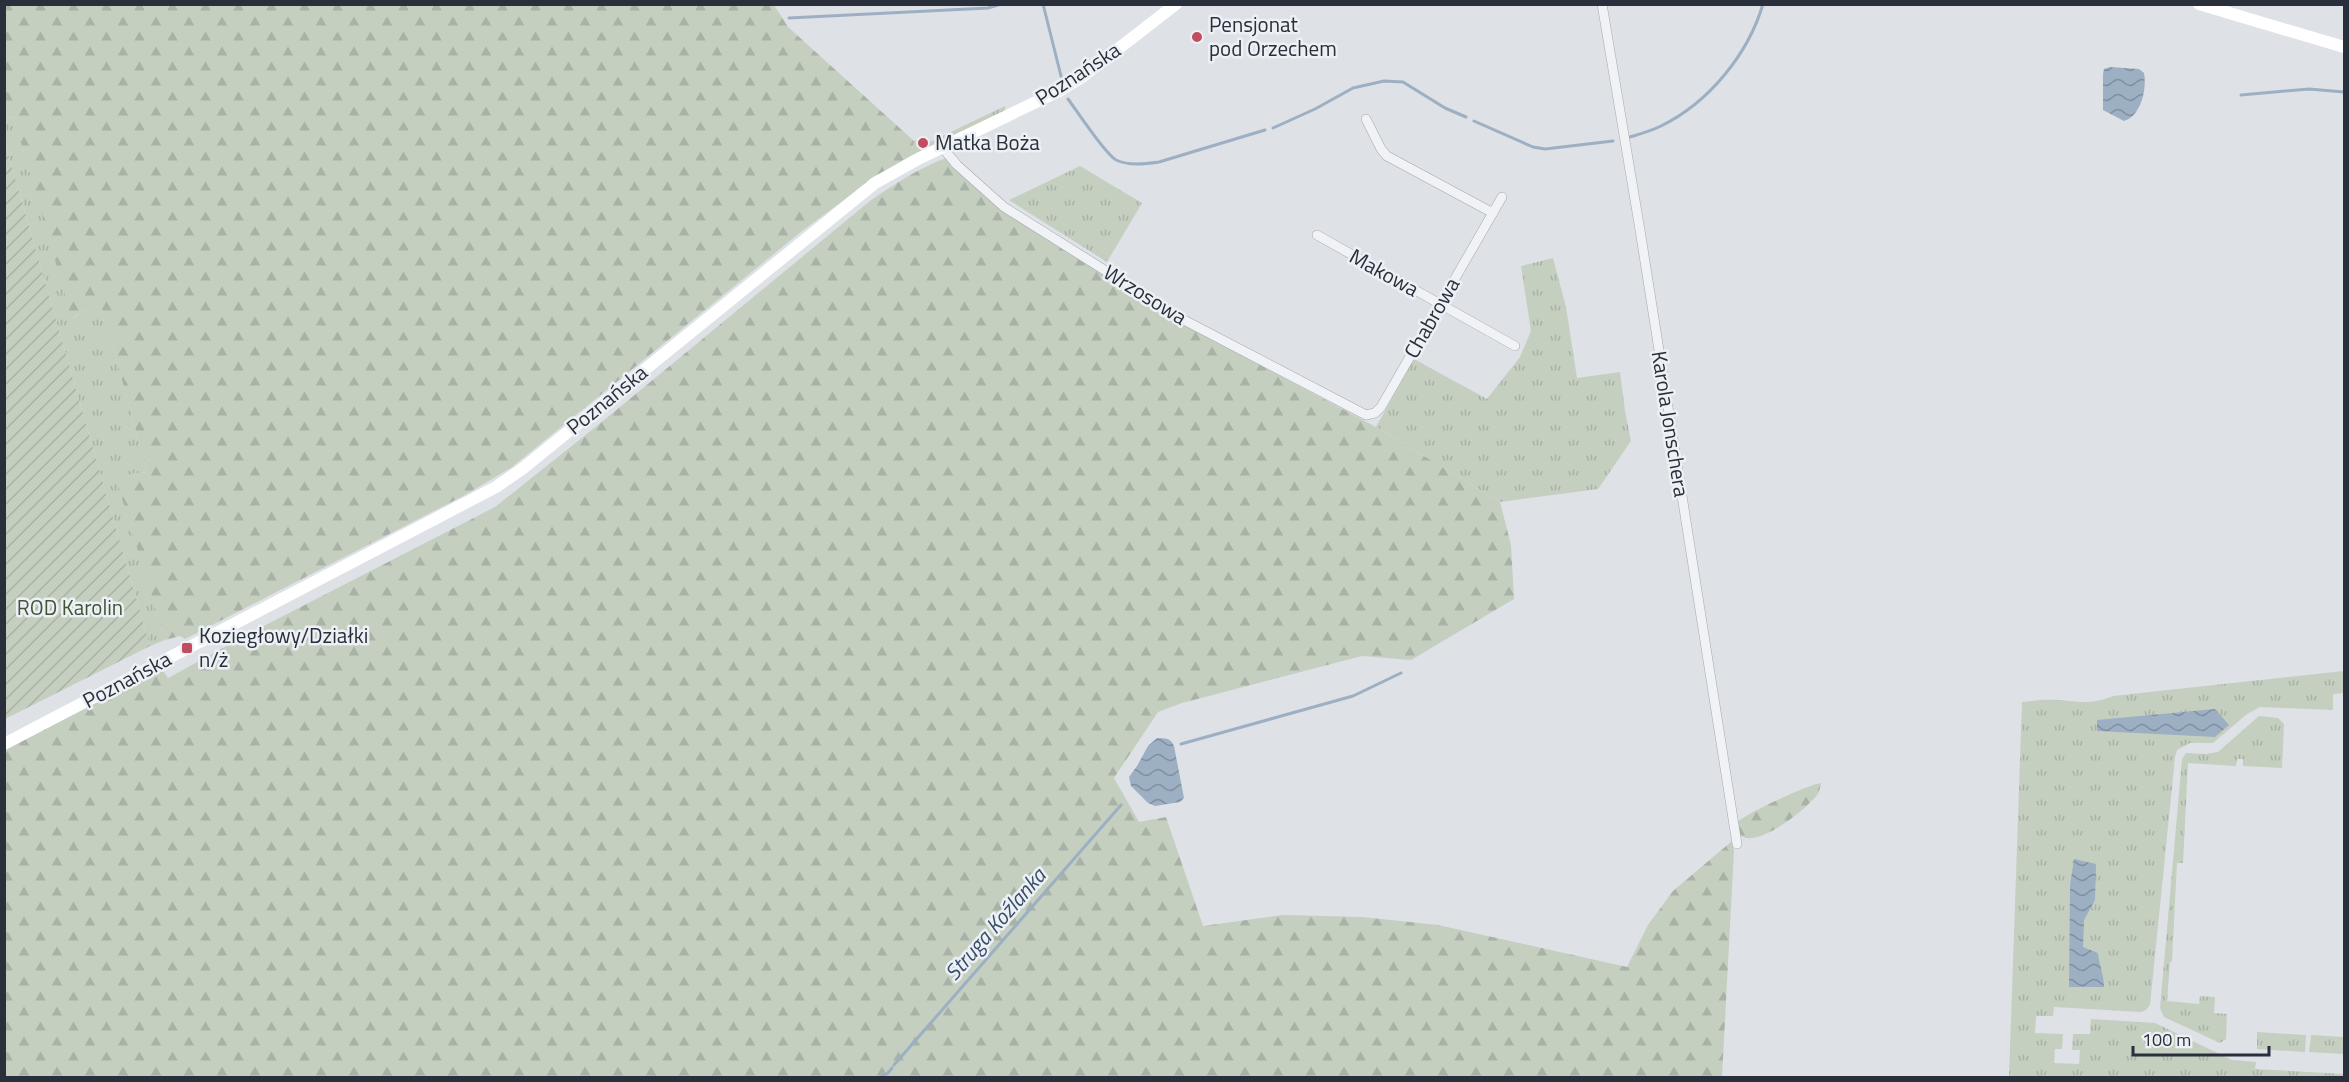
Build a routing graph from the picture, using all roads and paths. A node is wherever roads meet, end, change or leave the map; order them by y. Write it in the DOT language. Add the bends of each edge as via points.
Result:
graph roads {
  1 [pos="1176,4"];
  2 [pos="1602,4"];
  3 [pos="2199,4"];
  4 [pos="2344,47"];
  5 [pos="1366,119"];
  6 [pos="942,147"];
  7 [pos="1502,197"];
  8 [pos="1493,213"];
  9 [pos="1317,235"];
  10 [pos="1440,304"];
  11 [pos="1515,346"];
  12 [pos="1366,415"];
  13 [pos="4,744"];
  14 [pos="1737,844"];
  1 -- 6 [label="street, Poznańska" via="1067,86"];
  2 -- 14 [label="street, Karola Jonschera"];
  3 -- 4 [label="street"];
  5 -- 8 [label="street" via="1387,156"];
  6 -- 12 [label="street, Wrzosowa" via="1004,207 1185,320"];
  6 -- 13 [label="street, Poznańska" via="863,191 496,487"];
  7 -- 8 [label="street, Chabrowa"];
  8 -- 10 [label="street, Chabrowa"];
  9 -- 10 [label="street, Makowa"];
  10 -- 11 [label="street, Makowa"];
  10 -- 12 [label="street, Chabrowa" via="1381,407"];
}
